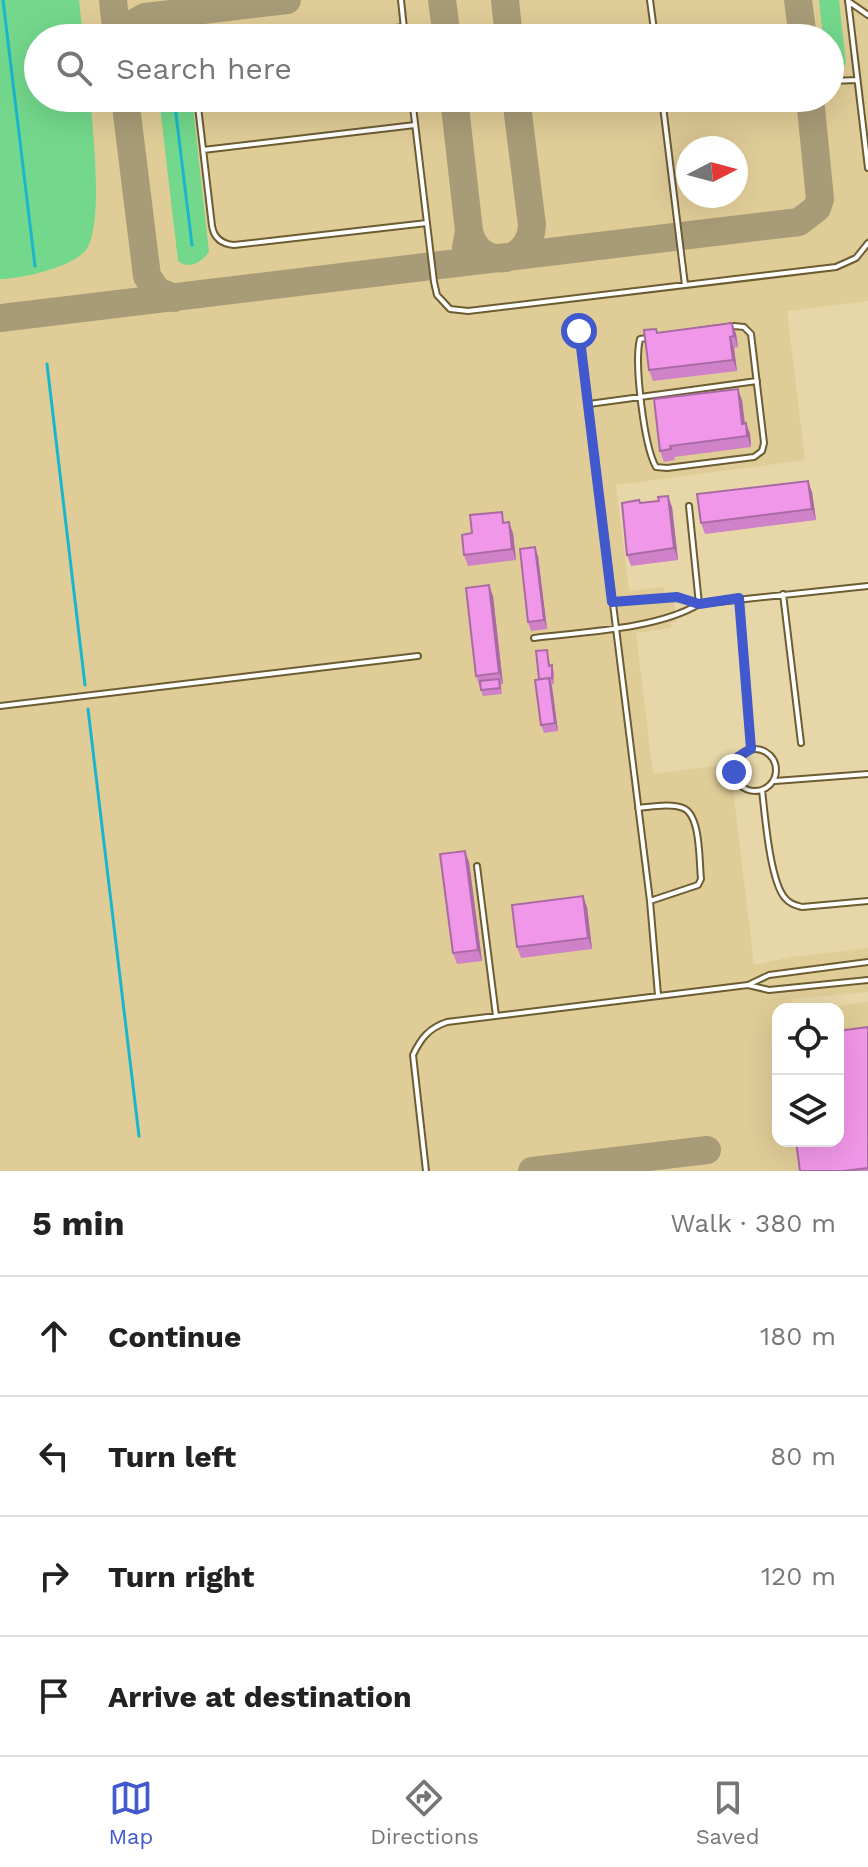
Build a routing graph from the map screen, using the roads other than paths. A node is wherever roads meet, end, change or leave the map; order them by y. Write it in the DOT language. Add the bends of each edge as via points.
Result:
graph roads {
  1 [pos="401,0"];
  2 [pos="650,0"];
  3 [pos="848,1"];
  4 [pos="868,15"];
  5 [pos="404,24"];
  6 [pos="653,24"];
  7 [pos="844,80"];
  8 [pos="857,80"];
  9 [pos="199,112"];
  10 [pos="414,112"];
  11 [pos="664,112"];
  12 [pos="415,125"];
  13 [pos="203,150"];
  14 [pos="868,168"];
  15 [pos="427,223"];
  16 [pos="868,243"];
  17 [pos="685,285"];
  18 [pos="579,331"];
  19 [pos="757,381"];
  20 [pos="642,397"];
  21 [pos="589,404"];
  22 [pos="689,506"];
  23 [pos="868,586"];
  24 [pos="783,594"];
  25 [pos="739,598"];
  26 [pos="612,602"];
  27 [pos="699,604"];
  28 [pos="616,628"];
  29 [pos="534,638"];
  30 [pos="418,656"];
  31 [pos="0,706"];
  32 [pos="801,743"];
  33 [pos="751,749"];
  34 [pos="868,774"];
  35 [pos="773,781"];
  36 [pos="762,790"];
  37 [pos="638,808"];
  38 [pos="477,866"];
  39 [pos="650,901"];
  40 [pos="868,901"];
  41 [pos="868,962"];
  42 [pos="868,980"];
  43 [pos="748,985"];
  44 [pos="658,995"];
  45 [pos="496,1016"];
  46 [pos="426,1171"];
  1 -- 5 [label="lane"];
  2 -- 6 [label="lane"];
  3 -- 4 [label="lane"];
  3 -- 8 [label="lane"];
  7 -- 8 [label="lane"];
  8 -- 14 [label="lane"];
  9 -- 13 [label="lane"];
  10 -- 12 [label="lane"];
  11 -- 17 [label="lane"];
  12 -- 13 [label="lane"];
  12 -- 15 [label="lane"];
  13 -- 15 [label="lane" via="213,232 228,245"];
  15 -- 17 [label="lane" via="437,295 458,311"];
  16 -- 17 [label="lane" via="856,258 836,267"];
  18 -- 21 [label="lane"];
  19 -- 20 [label="lane"];
  19 -- 20 [label="lane" via="751,334 744,327 648,336 640,339 637,351"];
  19 -- 20 [label="lane" via="764,443 754,457 656,467"];
  20 -- 21 [label="lane"];
  21 -- 26 [label="lane"];
  22 -- 27 [label="lane"];
  23 -- 24 [label="lane"];
  24 -- 25 [label="lane"];
  24 -- 32 [label="lane"];
  25 -- 27 [label="lane"];
  25 -- 33 [label="lane"];
  26 -- 27 [label="lane" via="677,597"];
  26 -- 28 [label="lane"];
  27 -- 28 [label="lane" via="683,614"];
  28 -- 29 [label="lane"];
  28 -- 37 [label="lane"];
  30 -- 31 [label="lane"];
  33 -- 35 [label="lane" via="772,758"];
  33 -- 36 [label="lane" via="738,757 734,772 746,790"];
  34 -- 35 [label="lane"];
  35 -- 36 [label="lane"];
  36 -- 40 [label="lane" via="776,881 784,897 802,907"];
  37 -- 39 [label="lane"];
  37 -- 39 [label="lane" via="683,808 696,826 698,885"];
  38 -- 45 [label="lane"];
  39 -- 44 [label="lane"];
  41 -- 43 [label="lane" via="769,975"];
  42 -- 43 [label="lane" via="769,990"];
  43 -- 44 [label="lane"];
  44 -- 45 [label="lane"];
  45 -- 46 [label="lane" via="447,1022 420,1039 413,1055"];
}
